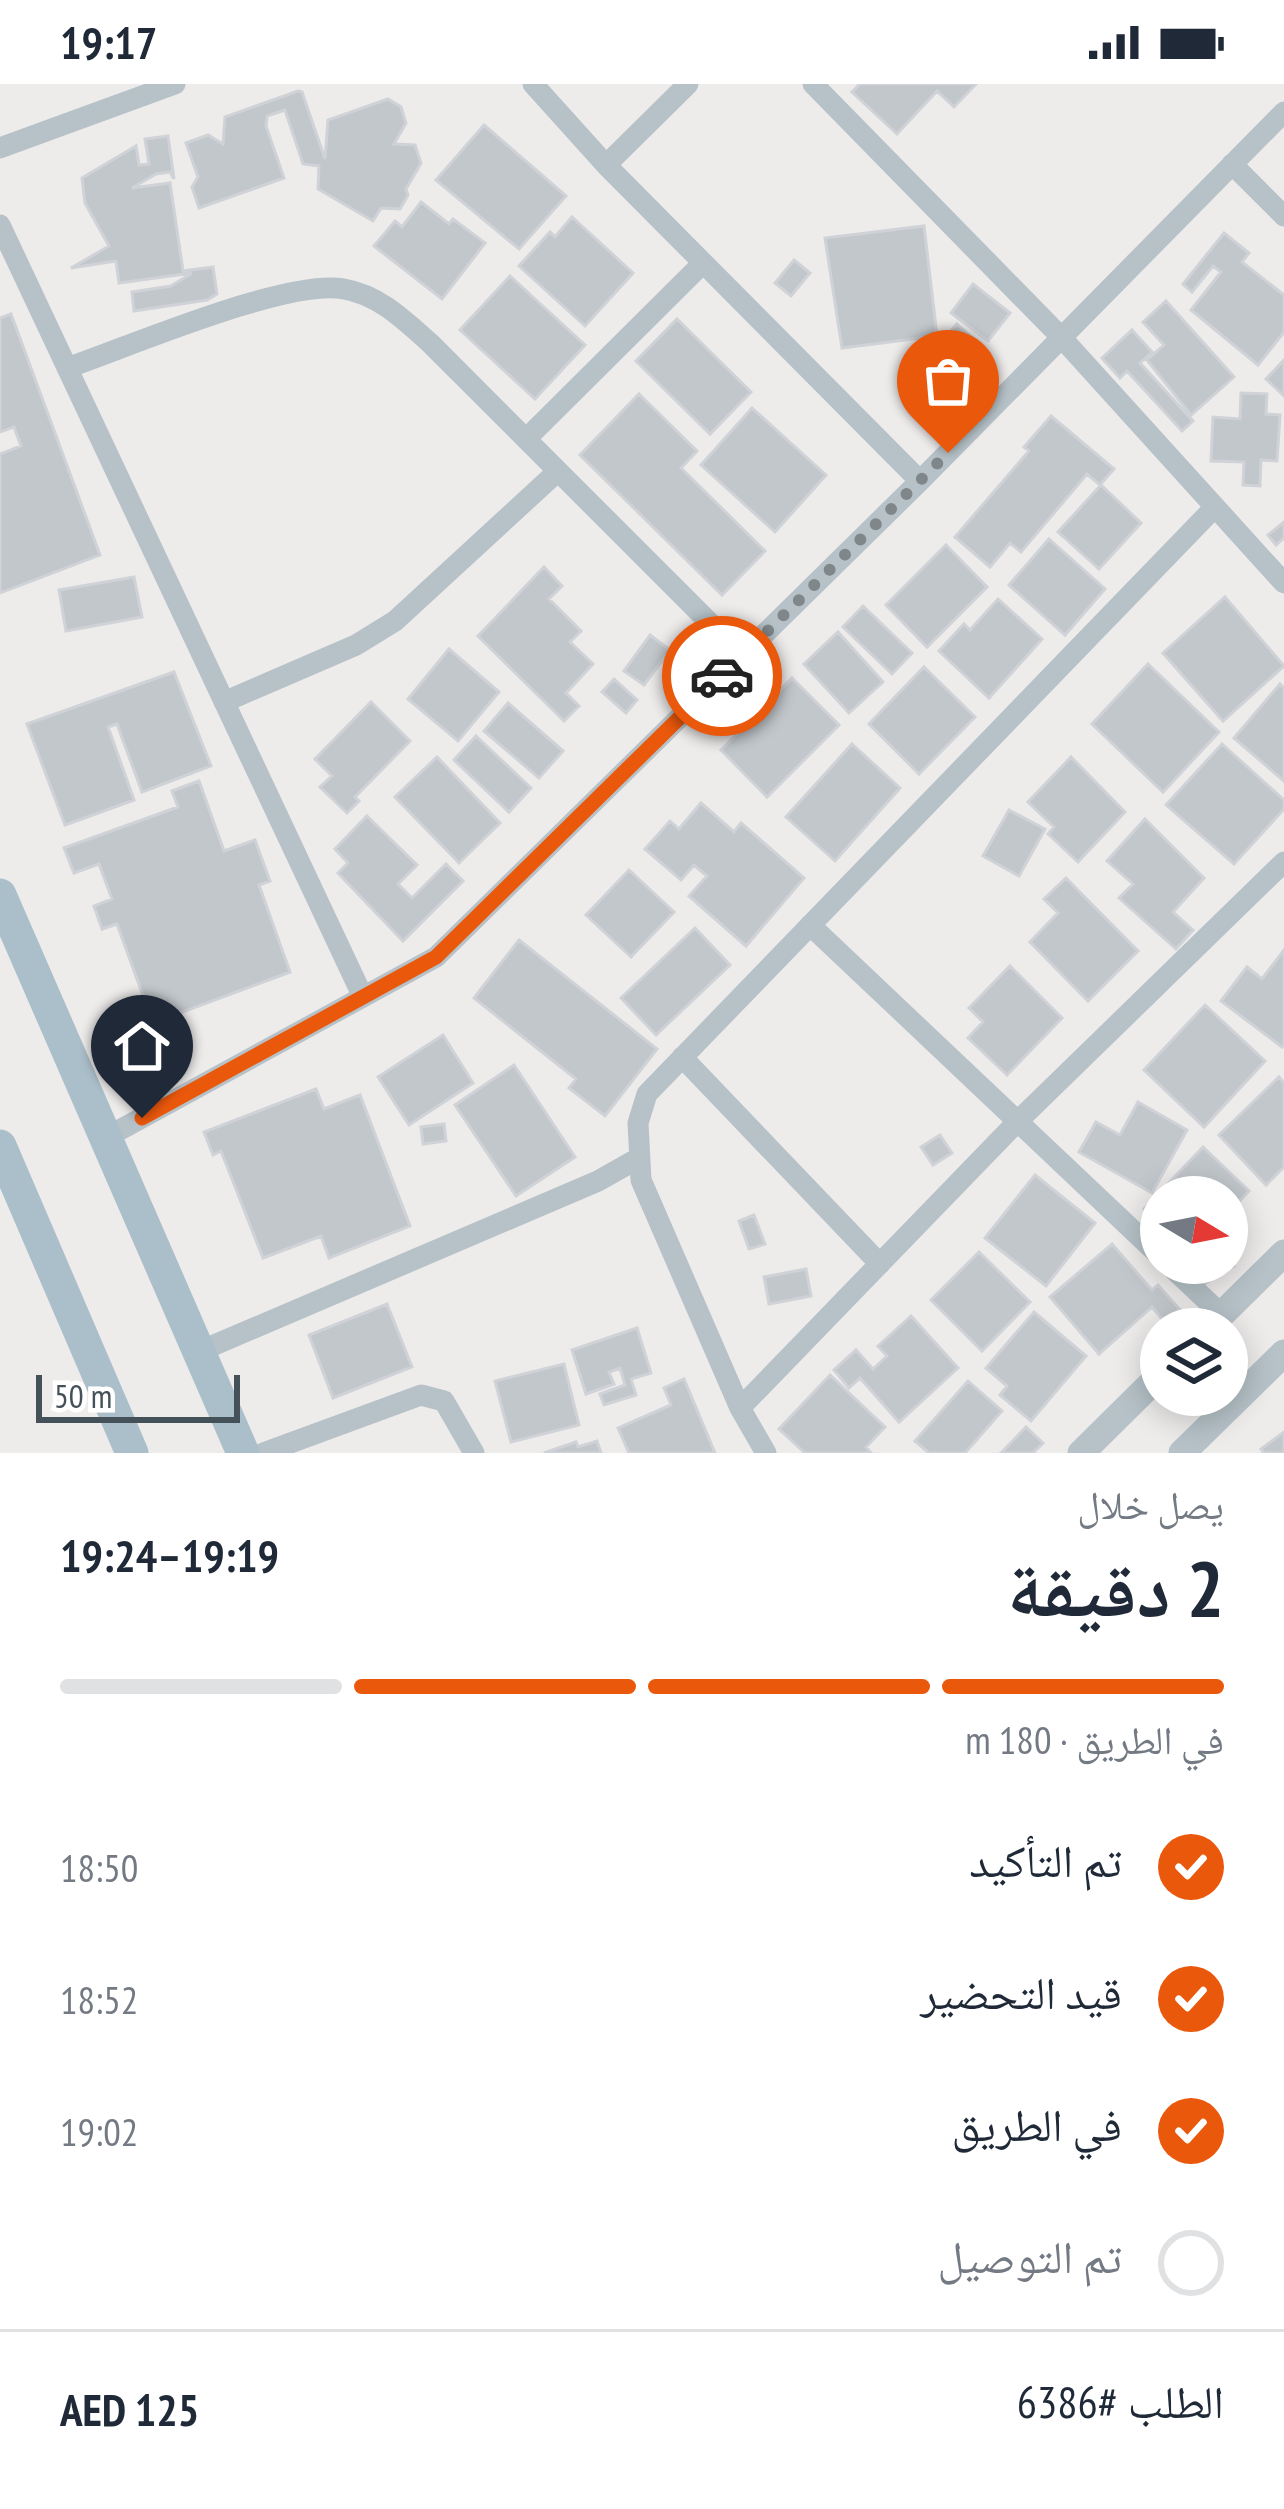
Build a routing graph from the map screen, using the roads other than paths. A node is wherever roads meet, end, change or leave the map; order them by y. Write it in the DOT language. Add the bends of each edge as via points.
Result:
graph roads {
  1 [pos="175,84"];
  2 [pos="533,84"];
  3 [pos="688,84"];
  4 [pos="814,84"];
  5 [pos="1284,112"];
  6 [pos="0,148"];
  7 [pos="1232,164"];
  8 [pos="606,165"];
  9 [pos="1284,217"];
  10 [pos="0,226"];
  11 [pos="704,263"];
  12 [pos="1060,338"];
  13 [pos="67,368"];
  14 [pos="526,439"];
  15 [pos="558,472"];
  16 [pos="920,482"];
  17 [pos="1214,508"];
  18 [pos="1284,583"];
  19 [pos="742,656"];
  20 [pos="224,702"];
  21 [pos="1284,862"];
  22 [pos="0,895"];
  23 [pos="810,925"];
  24 [pos="363,997"];
  25 [pos="682,1057"];
  26 [pos="1018,1121"];
  27 [pos="105,1138"];
  28 [pos="0,1146"];
  29 [pos="637,1159"];
  30 [pos="11,1187"];
  31 [pos="1140,1237"];
  32 [pos="1284,1253"];
  33 [pos="880,1264"];
  34 [pos="1183,1284"];
  35 [pos="1203,1308"];
  36 [pos="1228,1308"];
  37 [pos="198,1352"];
  38 [pos="1284,1353"];
  39 [pos="1140,1395"];
  40 [pos="740,1408"];
  41 [pos="132,1453"];
  42 [pos="243,1453"];
  43 [pos="263,1453"];
  44 [pos="473,1453"];
  45 [pos="766,1453"];
  46 [pos="1081,1453"];
  47 [pos="1182,1453"];
  1 -- 6 [label="street"];
  2 -- 8 [label="street"];
  3 -- 8 [label="street"];
  4 -- 12 [label="street"];
  5 -- 7 [label="street"];
  7 -- 9 [label="street"];
  7 -- 12 [label="street"];
  8 -- 11 [label="street"];
  10 -- 13 [label="street"];
  11 -- 14 [label="street"];
  11 -- 16 [label="street"];
  12 -- 16 [label="street"];
  12 -- 17 [label="street"];
  13 -- 14 [label="street" via="289,292 348,289 400,317"];
  13 -- 20 [label="street"];
  14 -- 15 [label="street"];
  15 -- 19 [label="street"];
  15 -- 20 [label="street" via="395,621"];
  16 -- 19 [label="street"];
  17 -- 18 [label="street"];
  17 -- 23 [label="street"];
  19 -- 24 [label="street" via="436,957"];
  20 -- 24 [label="street"];
  21 -- 26 [label="street"];
  22 -- 27 [label="main road"];
  23 -- 25 [label="street"];
  23 -- 26 [label="street"];
  24 -- 27 [label="street"];
  25 -- 29 [label="street" via="647,1094"];
  25 -- 33 [label="street"];
  26 -- 31 [label="street"];
  26 -- 33 [label="street"];
  27 -- 37 [label="main road"];
  28 -- 30 [label="main road"];
  29 -- 37 [label="street"];
  29 -- 40 [label="street"];
  30 -- 41 [label="main road"];
  32 -- 36 [label="street"];
  33 -- 40 [label="street"];
  34 -- 35 [label="street"];
  37 -- 42 [label="main road"];
  38 -- 47 [label="street"];
  39 -- 46 [label="street"];
  40 -- 45 [label="street"];
  43 -- 44 [label="street" via="421,1395 444,1401"];
}
